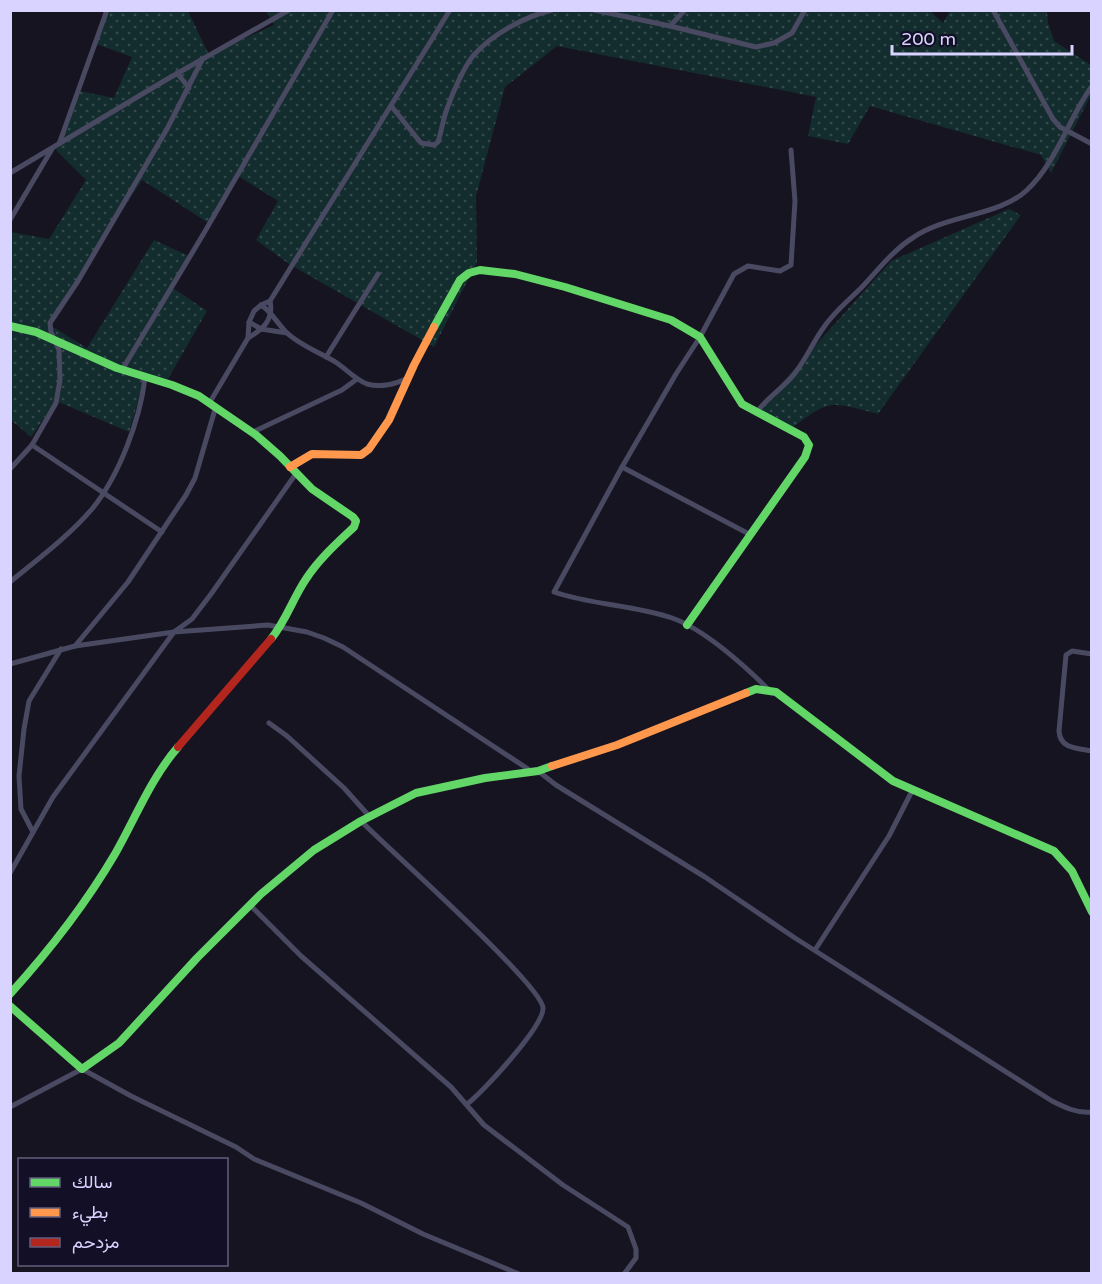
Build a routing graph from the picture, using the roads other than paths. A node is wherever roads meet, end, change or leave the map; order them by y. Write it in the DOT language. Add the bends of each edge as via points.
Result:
graph roads {
  1 [pos="108,10"];
  2 [pos="290,10"];
  3 [pos="333,10"];
  4 [pos="450,10"];
  5 [pos="552,10"];
  6 [pos="594,10"];
  7 [pos="685,10"];
  8 [pos="805,10"];
  9 [pos="993,10"];
  10 [pos="670,26"];
  11 [pos="202,60"];
  12 [pos="177,74"];
  13 [pos="1092,86"];
  14 [pos="189,88"];
  15 [pos="392,107"];
  16 [pos="1065,130"];
  17 [pos="59,144"];
  18 [pos="1092,144"];
  19 [pos="53,148"];
  20 [pos="791,150"];
  21 [pos="10,173"];
  22 [pos="10,220"];
  23 [pos="378,274"];
  24 [pos="270,301"];
  25 [pos="261,305"];
  26 [pos="271,315"];
  27 [pos="249,322"];
  28 [pos="10,326"];
  29 [pos="261,329"];
  30 [pos="287,333"];
  31 [pos="700,337"];
  32 [pos="248,338"];
  33 [pos="56,340"];
  34 [pos="326,357"];
  35 [pos="122,370"];
  36 [pos="145,378"];
  37 [pos="408,378"];
  38 [pos="357,379"];
  39 [pos="213,404"];
  40 [pos="757,412"];
  41 [pos="253,432"];
  42 [pos="32,445"];
  43 [pos="290,467"];
  44 [pos="622,467"];
  45 [pos="10,469"];
  46 [pos="295,475"];
  47 [pos="103,493"];
  48 [pos="162,532"];
  49 [pos="749,534"];
  50 [pos="10,582"];
  51 [pos="687,625"];
  52 [pos="281,627"];
  53 [pos="174,632"];
  54 [pos="75,646"];
  55 [pos="61,649"];
  56 [pos="1092,654"];
  57 [pos="10,664"];
  58 [pos="769,690"];
  59 [pos="269,723"];
  60 [pos="1092,751"];
  61 [pos="534,771"];
  62 [pos="912,791"];
  63 [pos="370,817"];
  64 [pos="361,821"];
  65 [pos="33,832"];
  66 [pos="10,873"];
  67 [pos="250,905"];
  68 [pos="1092,912"];
  69 [pos="815,950"];
  70 [pos="10,994"];
  71 [pos="10,1006"];
  72 [pos="82,1069"];
  73 [pos="466,1104"];
  74 [pos="10,1107"];
  75 [pos="1092,1112"];
  76 [pos="519,1274"];
  77 [pos="624,1274"];
  1 -- 17 [label="street"];
  2 -- 11 [label="street"];
  3 -- 35 [label="street"];
  4 -- 15 [label="street"];
  5 -- 15 [label="street" via="513,26 472,57 434,145 421,143"];
  6 -- 10 [label="street"];
  7 -- 10 [label="street"];
  8 -- 10 [label="street" via="792,33 756,47"];
  9 -- 16 [label="street" via="1053,119"];
  11 -- 12 [label="street"];
  11 -- 14 [label="street"];
  12 -- 14 [label="street"];
  12 -- 17 [label="street"];
  13 -- 16 [label="street"];
  14 -- 33 [label="street" via="78,282 50,323"];
  15 -- 24 [label="street"];
  16 -- 18 [label="street"];
  16 -- 40 [label="street" via="1043,171 1014,200 931,227 893,253 825,326 794,375"];
  17 -- 19 [label="street"];
  19 -- 21 [label="street"];
  19 -- 22 [label="street"];
  20 -- 31 [label="street" via="795,201 791,265 780,271 748,266 735,274"];
  23 -- 34 [label="street"];
  24 -- 25 [label="street"];
  24 -- 26 [label="street"];
  25 -- 26 [label="street"];
  25 -- 27 [label="street"];
  26 -- 29 [label="street"];
  26 -- 30 [label="street"];
  27 -- 29 [label="street"];
  27 -- 32 [label="street"];
  28 -- 33 [label="street"];
  29 -- 30 [label="street"];
  29 -- 32 [label="street"];
  30 -- 34 [label="street"];
  31 -- 37 [label="street" via="669,320 564,285 478,270 460,280"];
  31 -- 40 [label="street" via="741,404"];
  31 -- 44 [label="street"];
  32 -- 39 [label="street"];
  33 -- 35 [label="street"];
  33 -- 42 [label="street" via="60,380 56,403"];
  34 -- 38 [label="street"];
  35 -- 36 [label="street"];
  36 -- 39 [label="street"];
  36 -- 47 [label="street" via="136,421"];
  37 -- 38 [label="street" via="388,385"];
  37 -- 43 [label="street" via="395,409 365,453 356,457 312,454"];
  38 -- 41 [label="street"];
  39 -- 41 [label="street"];
  39 -- 48 [label="street" via="195,478"];
  40 -- 49 [label="street" via="804,437 809,445 805,457"];
  41 -- 43 [label="street"];
  42 -- 45 [label="street"];
  42 -- 47 [label="street"];
  43 -- 46 [label="street"];
  44 -- 49 [label="street"];
  44 -- 51 [label="street" via="554,592"];
  46 -- 52 [label="street" via="356,521 305,580"];
  46 -- 53 [label="street" via="192,619"];
  47 -- 48 [label="street"];
  47 -- 50 [label="street" via="55,545"];
  48 -- 54 [label="street" via="128,582"];
  49 -- 51 [label="street"];
  51 -- 58 [label="street" via="748,668"];
  52 -- 53 [label="street"];
  52 -- 61 [label="street" via="343,647"];
  52 -- 70 [label="street" via="171,755 83,905"];
  53 -- 54 [label="street"];
  53 -- 65 [label="street" via="53,797"];
  54 -- 55 [label="street"];
  55 -- 57 [label="street"];
  55 -- 65 [label="street" via="29,701 24,729 19,776 21,809"];
  56 -- 60 [label="street" via="1072,651 1066,655 1059,731 1059,740 1065,745"];
  58 -- 61 [label="street" via="746,692 643,736"];
  58 -- 62 [label="street" via="893,782"];
  59 -- 63 [label="street" via="344,788"];
  61 -- 63 [label="street" via="416,793"];
  61 -- 69 [label="street"];
  62 -- 68 [label="street" via="1054,850 1073,873"];
  62 -- 69 [label="street" via="889,836"];
  63 -- 64 [label="street"];
  64 -- 67 [label="street" via="308,854"];
  64 -- 73 [label="street" via="502,955 542,1006 542,1015 521,1045 495,1078"];
  65 -- 66 [label="street"];
  67 -- 72 [label="street" via="119,1043"];
  67 -- 73 [label="street"];
  69 -- 75 [label="street" via="1052,1101"];
  71 -- 72 [label="street"];
  72 -- 74 [label="street"];
  72 -- 76 [label="street" via="254,1159"];
  73 -- 77 [label="street" via="484,1125 563,1185 628,1227 636,1258"];
}
